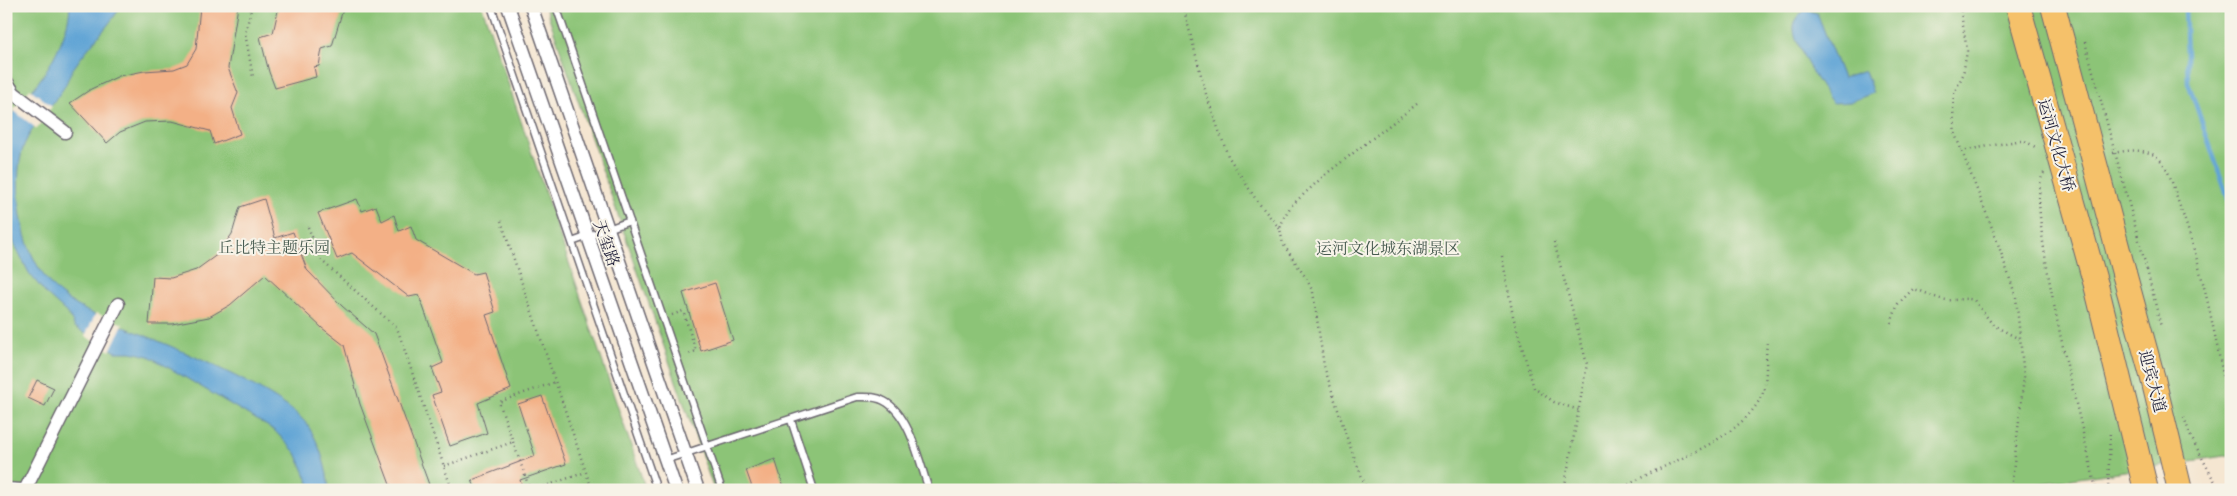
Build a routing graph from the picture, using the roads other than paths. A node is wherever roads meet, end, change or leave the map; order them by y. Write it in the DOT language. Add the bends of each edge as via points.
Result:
graph roads {
  1 [pos="491,6"];
  2 [pos="508,6"];
  3 [pos="531,6"];
  4 [pos="556,6"];
  5 [pos="2018,6"];
  6 [pos="2053,6"];
  7 [pos="6,81"];
  8 [pos="65,132"];
  9 [pos="630,221"];
  10 [pos="608,229"];
  11 [pos="588,236"];
  12 [pos="572,242"];
  13 [pos="2136,272"];
  14 [pos="2096,285"];
  15 [pos="118,304"];
  16 [pos="2153,379"];
  17 [pos="2127,407"];
  18 [pos="791,420"];
  19 [pos="708,446"];
  20 [pos="686,453"];
  21 [pos="665,460"];
  22 [pos="6,489"];
  23 [pos="24,490"];
  24 [pos="657,490"];
  25 [pos="676,490"];
  26 [pos="698,490"];
  27 [pos="722,490"];
  28 [pos="814,490"];
  29 [pos="929,490"];
  30 [pos="2140,490"];
  31 [pos="2146,490"];
  32 [pos="2180,490"];
  33 [pos="2191,490"];
  1 -- 12 [label="lane"];
  2 -- 11 [label="street, 天玺路"];
  3 -- 10 [label="street, 天玺路"];
  4 -- 9 [label="lane"];
  5 -- 14 [label="highway, 运河文化大桥, bridge"];
  6 -- 13 [label="highway, 运河文化大桥, bridge"];
  7 -- 8 [label="street" via="14,93"];
  9 -- 10 [label="lane"];
  9 -- 19 [label="lane"];
  10 -- 11 [label="lane"];
  10 -- 20 [label="street, 天玺路"];
  11 -- 12 [label="lane"];
  11 -- 21 [label="street, 天玺路"];
  12 -- 24 [label="lane"];
  13 -- 16 [label="highway, 迎宾大道"];
  14 -- 17 [label="highway, 迎宾大道"];
  15 -- 23 [label="street"];
  16 -- 32 [label="highway, 迎宾大道"];
  16 -- 33 [label="highway" via="2169,416"];
  17 -- 30 [label="highway"];
  17 -- 31 [label="highway, 迎宾大道"];
  18 -- 19 [label="lane"];
  18 -- 28 [label="lane"];
  18 -- 29 [label="lane" via="857,397 884,401 899,413 905,423"];
  19 -- 20 [label="lane"];
  19 -- 27 [label="lane"];
  20 -- 21 [label="lane"];
  20 -- 26 [label="street, 天玺路"];
  21 -- 25 [label="street, 天玺路"];
  22 -- 23 [label="street"];
}
